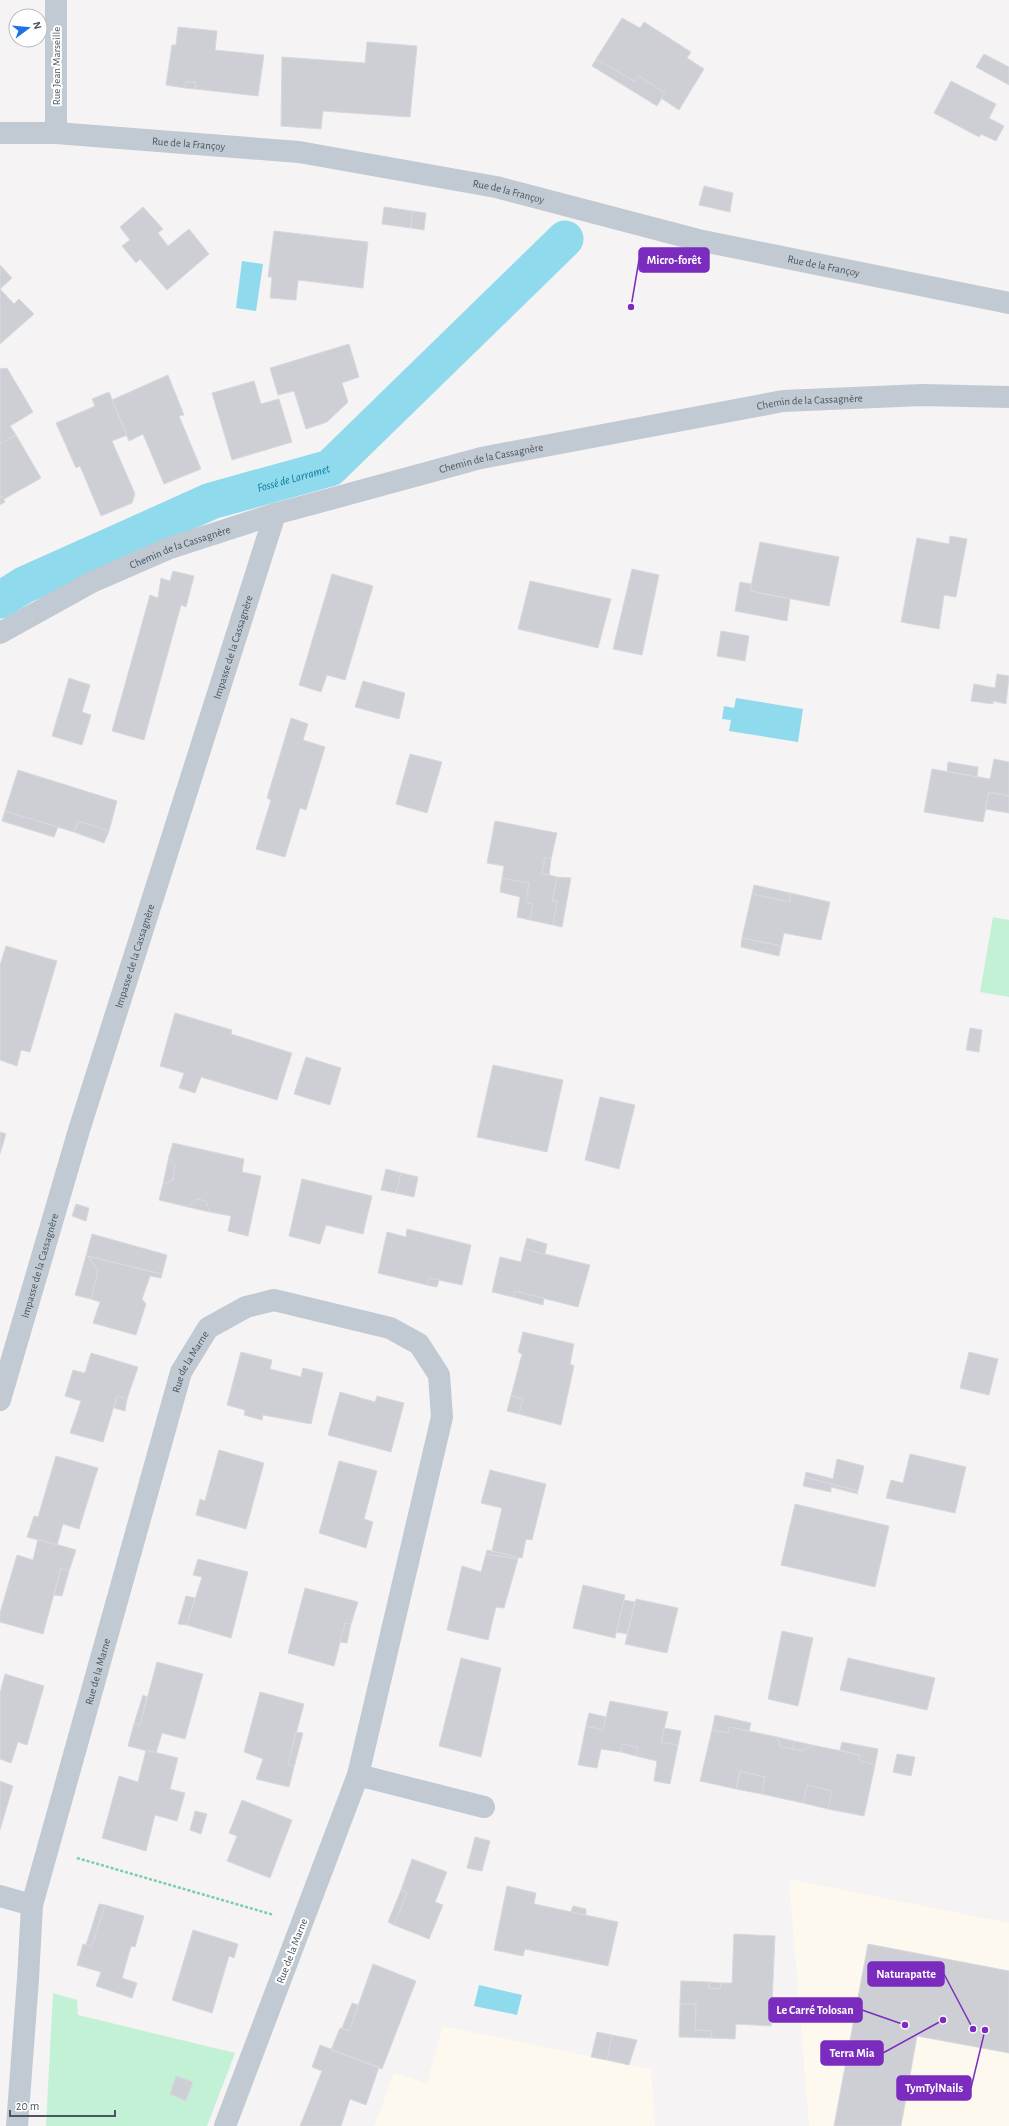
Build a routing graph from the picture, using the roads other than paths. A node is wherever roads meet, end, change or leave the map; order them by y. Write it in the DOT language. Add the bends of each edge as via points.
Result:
graph roads {
  1 [pos="56,0"];
  2 [pos="56,132"];
  3 [pos="0,133"];
  4 [pos="1009,303"];
  5 [pos="1009,397"];
  6 [pos="275,514"];
  7 [pos="0,633"];
  8 [pos="0,1400"];
  9 [pos="358,1775"];
  10 [pos="484,1807"];
  11 [pos="0,1896"];
  12 [pos="32,1906"];
  13 [pos="17,2126"];
  14 [pos="225,2126"];
  1 -- 2 [label="street, Rue Jean Marseille"];
  2 -- 3 [label="street, Rue de la Françoy"];
  2 -- 4 [label="street, Rue de la Françoy" via="299,152 496,187 698,240"];
  5 -- 6 [label="street, Chemin de la Cassagnère" via="922,396 783,401 481,458"];
  6 -- 7 [label="street, Chemin de la Cassagnère" via="170,548 99,579"];
  6 -- 8 [label="street, Impasse de la Cassagnère" via="79,1130"];
  9 -- 10 [label="street"];
  9 -- 12 [label="street, Rue de la Marne" via="442,1417 439,1375 419,1344 390,1328 274,1300 246,1307 208,1328 181,1372"];
  9 -- 14 [label="street, Rue de la Marne"];
  11 -- 12 [label="street"];
  12 -- 13 [label="street, Rue de la Marne"];
}
